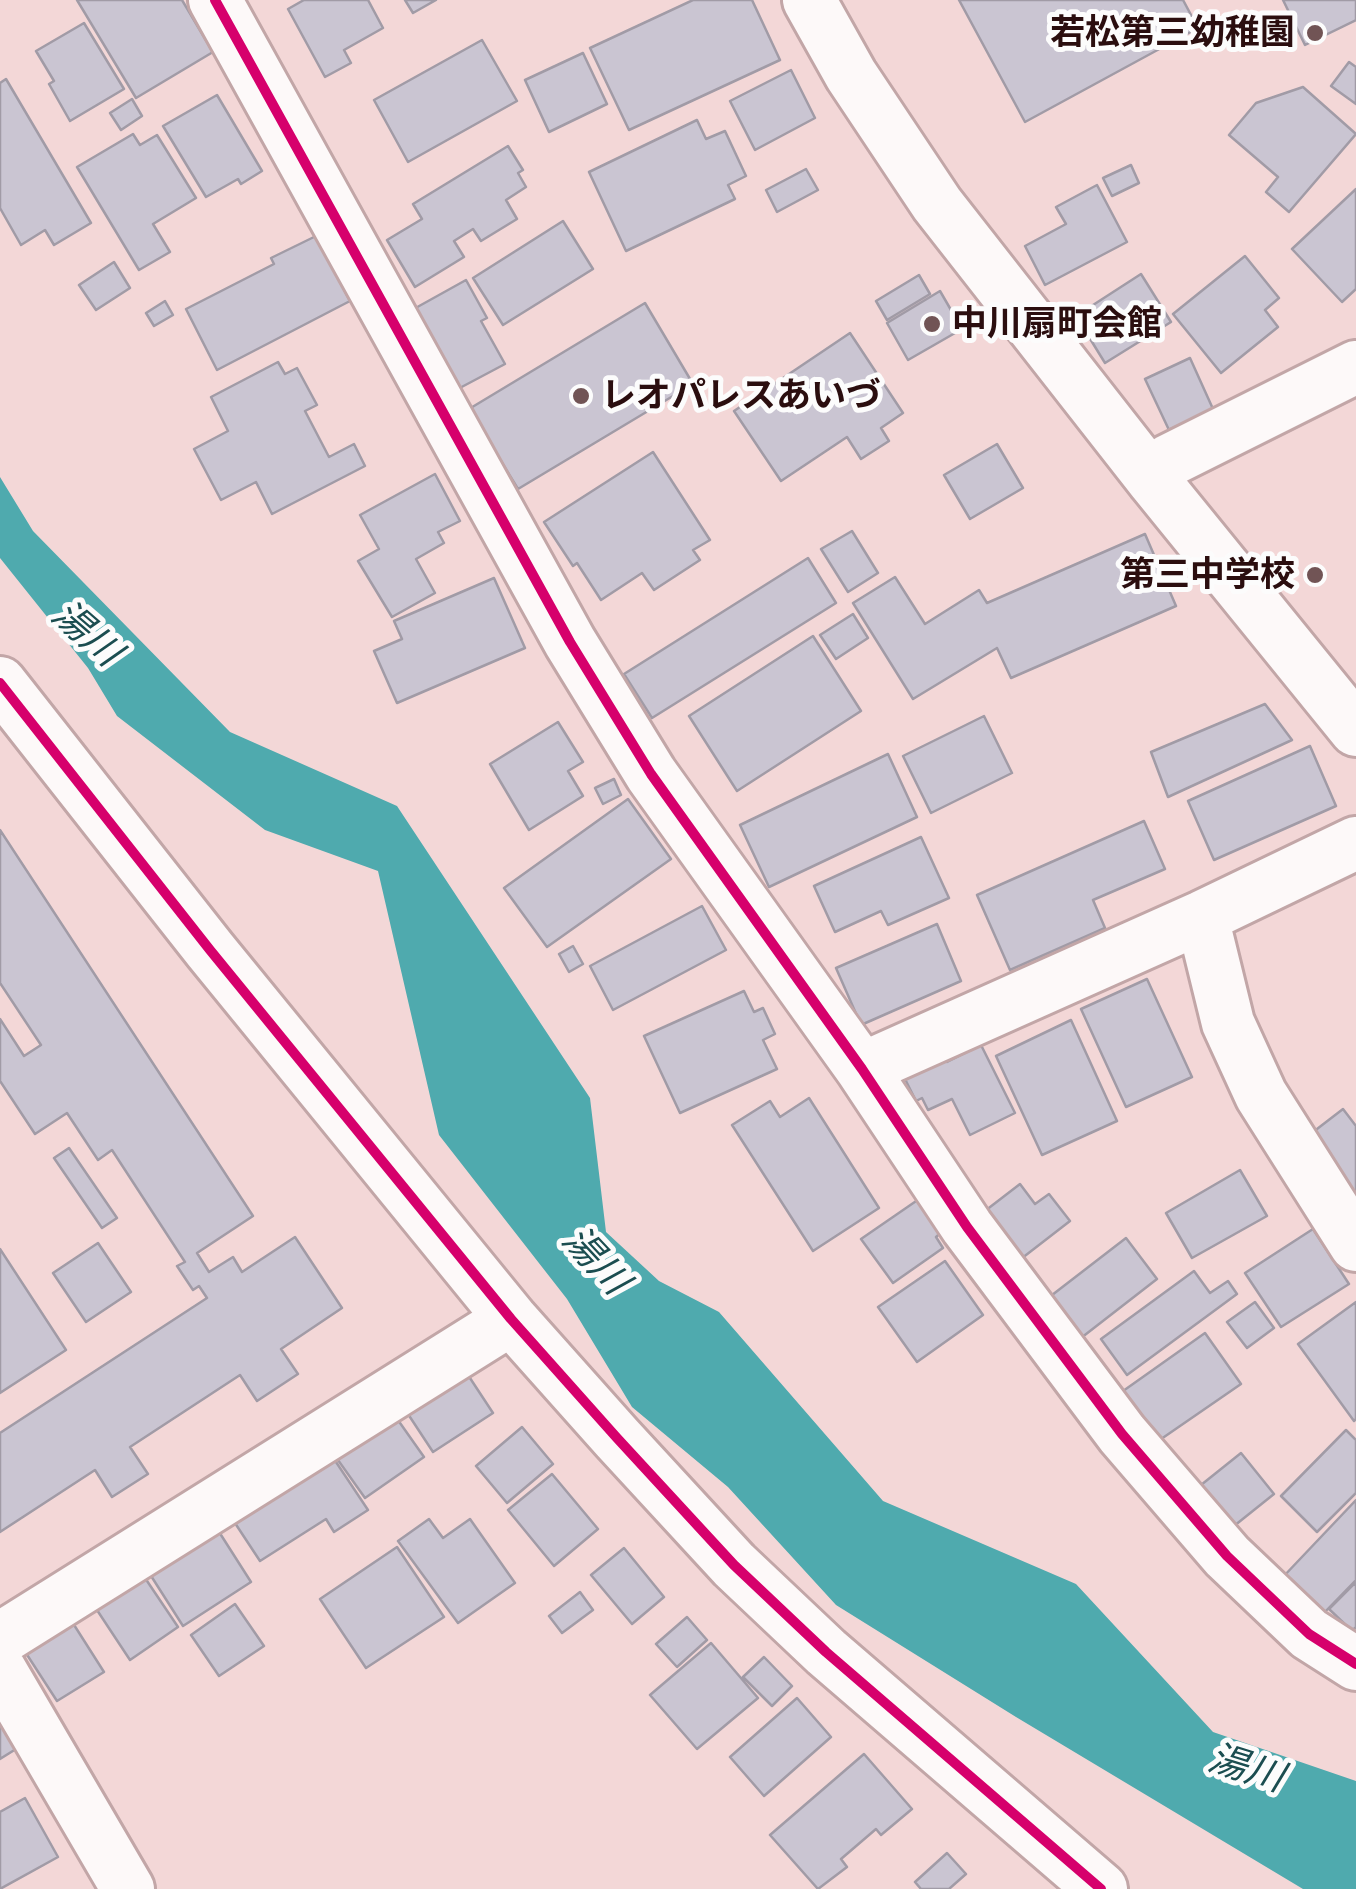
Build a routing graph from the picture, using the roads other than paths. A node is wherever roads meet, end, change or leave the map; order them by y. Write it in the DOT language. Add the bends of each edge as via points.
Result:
graph roads {
  1 [pos="215,0"];
  2 [pos="810,0"];
  3 [pos="1356,367"];
  4 [pos="1153,480"];
  5 [pos="5,696"];
  6 [pos="1356,730"];
  7 [pos="1356,843"];
  8 [pos="1202,917"];
  9 [pos="862,1069"];
  10 [pos="1356,1245"];
  11 [pos="511,1319"];
  12 [pos="0,1639"];
  13 [pos="1356,1664"];
  14 [pos="0,1670"];
  15 [pos="128,1889"];
  16 [pos="1101,1889"];
  1 -- 9 [label="street" via="570,642 650,774"];
  2 -- 4 [label="street" via="917,176"];
  3 -- 4 [label="street" via="1168,461"];
  4 -- 6 [label="street"];
  5 -- 11 [label="street"];
  7 -- 8 [label="street"];
  8 -- 9 [label="street"];
  8 -- 10 [label="street" via="1228,1023 1261,1095"];
  9 -- 13 [label="street" via="966,1227 1122,1434 1227,1556 1309,1634"];
  11 -- 12 [label="street"];
  11 -- 16 [label="street" via="734,1564"];
  14 -- 15 [label="street"];
}
